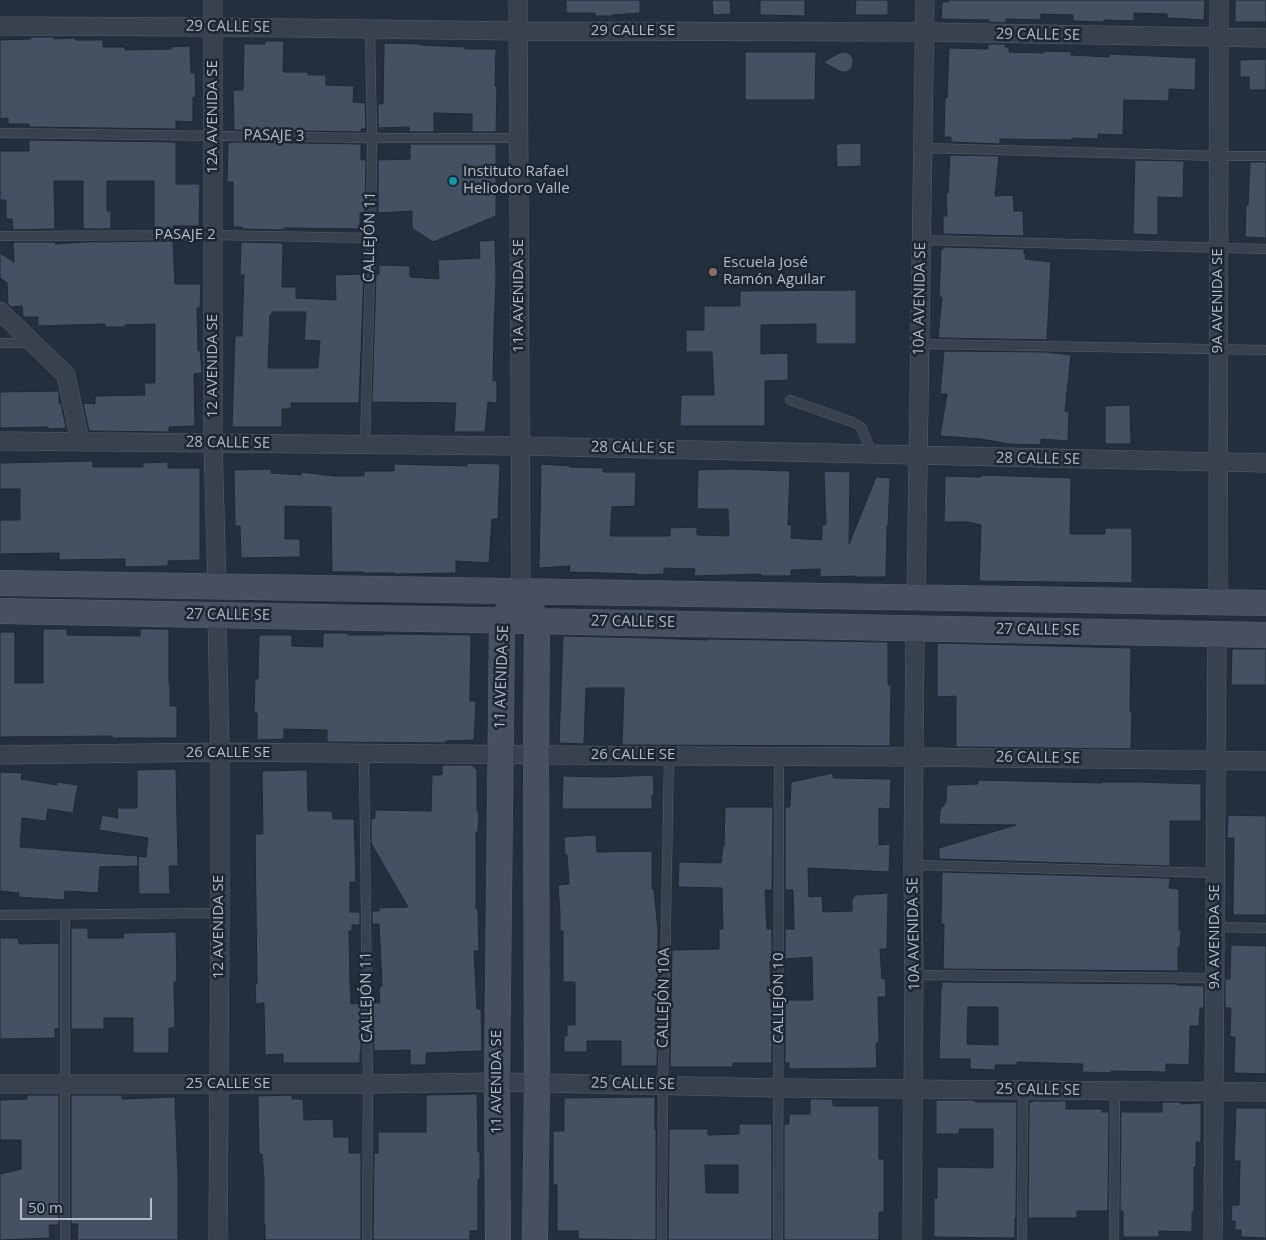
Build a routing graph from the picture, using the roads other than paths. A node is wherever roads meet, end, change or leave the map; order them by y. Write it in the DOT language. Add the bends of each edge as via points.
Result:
graph roads {
  1 [pos="213,0"];
  2 [pos="518,0"];
  3 [pos="925,0"];
  4 [pos="1219,0"];
  5 [pos="0,26"];
  6 [pos="213,27"];
  7 [pos="370,29"];
  8 [pos="518,31"];
  9 [pos="924,32"];
  10 [pos="1219,38"];
  11 [pos="1266,38"];
  12 [pos="0,133"];
  13 [pos="213,136"];
  14 [pos="372,138"];
  15 [pos="518,138"];
  16 [pos="922,148"];
  17 [pos="1218,156"];
  18 [pos="1266,156"];
  19 [pos="213,235"];
  20 [pos="0,236"];
  21 [pos="371,238"];
  22 [pos="921,240"];
  23 [pos="1218,249"];
  24 [pos="1266,250"];
  25 [pos="0,311"];
  26 [pos="0,343"];
  27 [pos="33,343"];
  28 [pos="920,344"];
  29 [pos="1218,348"];
  30 [pos="1266,350"];
  31 [pos="790,400"];
  32 [pos="0,441"];
  33 [pos="80,441"];
  34 [pos="213,442"];
  35 [pos="365,444"];
  36 [pos="520,446"];
  37 [pos="872,454"];
  38 [pos="918,456"];
  39 [pos="1218,463"];
  40 [pos="1266,463"];
  41 [pos="0,583"];
  42 [pos="217,587"];
  43 [pos="521,592"];
  44 [pos="916,598"];
  45 [pos="1218,602"];
  46 [pos="1266,603"];
  47 [pos="0,611"];
  48 [pos="217,615"];
  49 [pos="502,620"];
  50 [pos="537,620"];
  51 [pos="916,628"];
  52 [pos="1218,634"];
  53 [pos="1266,635"];
  54 [pos="220,752"];
  55 [pos="364,753"];
  56 [pos="500,754"];
  57 [pos="0,755"];
  58 [pos="536,755"];
  59 [pos="669,756"];
  60 [pos="779,756"];
  61 [pos="914,757"];
  62 [pos="1216,760"];
  63 [pos="1266,761"];
  64 [pos="913,865"];
  65 [pos="1216,873"];
  66 [pos="220,913"];
  67 [pos="0,915"];
  68 [pos="65,915"];
  69 [pos="1215,927"];
  70 [pos="1266,928"];
  71 [pos="914,975"];
  72 [pos="1215,978"];
  73 [pos="497,1082"];
  74 [pos="537,1082"];
  75 [pos="0,1084"];
  76 [pos="65,1084"];
  77 [pos="218,1084"];
  78 [pos="368,1084"];
  79 [pos="663,1085"];
  80 [pos="779,1088"];
  81 [pos="913,1088"];
  82 [pos="1023,1090"];
  83 [pos="1115,1091"];
  84 [pos="1214,1092"];
  85 [pos="1266,1092"];
  86 [pos="65,1240"];
  87 [pos="218,1240"];
  88 [pos="367,1240"];
  89 [pos="498,1240"];
  90 [pos="535,1240"];
  91 [pos="662,1240"];
  92 [pos="778,1240"];
  93 [pos="912,1240"];
  94 [pos="1022,1240"];
  95 [pos="1114,1240"];
  96 [pos="1213,1240"];
  1 -- 6 [label="street, 12A AVENIDA SE"];
  2 -- 8 [label="street, 11A AVENIDA SE"];
  3 -- 9 [label="street, 10A AVENIDA SE"];
  4 -- 10 [label="street, 9A AVENIDA SE"];
  5 -- 6 [label="street, 29 CALLE SE"];
  6 -- 7 [label="street, 29 CALLE SE"];
  6 -- 13 [label="street, 12A AVENIDA SE"];
  7 -- 8 [label="street, 29 CALLE SE"];
  7 -- 14 [label="lane, CALLEJÓN 11"];
  8 -- 9 [label="street, 29 CALLE SE"];
  8 -- 15 [label="street, 11A AVENIDA SE"];
  9 -- 10 [label="street, 29 CALLE SE"];
  9 -- 16 [label="street, 10A AVENIDA SE"];
  10 -- 11 [label="street, 29 CALLE SE"];
  10 -- 17 [label="street, 9A AVENIDA SE"];
  12 -- 13 [label="lane, PASAJE 3"];
  13 -- 14 [label="lane, PASAJE 3"];
  13 -- 19 [label="street, 12A AVENIDA SE"];
  14 -- 15 [label="lane, PASAJE 3"];
  14 -- 21 [label="lane, CALLEJÓN 11"];
  15 -- 36 [label="street, 11A AVENIDA SE"];
  16 -- 17 [label="lane"];
  16 -- 22 [label="street, 10A AVENIDA SE"];
  17 -- 18 [label="lane"];
  17 -- 23 [label="street, 9A AVENIDA SE"];
  19 -- 20 [label="lane, PASAJE 2"];
  19 -- 21 [label="lane, PASAJE 2"];
  19 -- 34 [label="street, 12 AVENIDA SE"];
  21 -- 35 [label="lane, CALLEJÓN 11"];
  22 -- 23 [label="lane"];
  22 -- 28 [label="street, 10A AVENIDA SE"];
  23 -- 24 [label="lane"];
  23 -- 29 [label="street, 9A AVENIDA SE"];
  25 -- 27 [label="street"];
  26 -- 27 [label="lane"];
  27 -- 33 [label="street" via="66,375"];
  28 -- 29 [label="lane"];
  28 -- 38 [label="street, 10A AVENIDA SE"];
  29 -- 30 [label="lane"];
  29 -- 39 [label="street, 9A AVENIDA SE"];
  31 -- 37 [label="lane" via="852,422 861,428"];
  32 -- 33 [label="street, 28 CALLE SE"];
  33 -- 34 [label="street, 28 CALLE SE"];
  34 -- 35 [label="street, 28 CALLE SE"];
  34 -- 42 [label="street, 12 AVENIDA SE"];
  35 -- 36 [label="street, 28 CALLE SE"];
  36 -- 37 [label="street, 28 CALLE SE"];
  36 -- 43 [label="street, 11A AVENIDA SE"];
  37 -- 38 [label="street, 28 CALLE SE"];
  38 -- 39 [label="street, 28 CALLE SE"];
  38 -- 44 [label="street, 10A AVENIDA SE"];
  39 -- 40 [label="street, 28 CALLE SE"];
  39 -- 45 [label="street, 9A AVENIDA SE"];
  41 -- 42 [label="main road, 27 CALLE SE"];
  42 -- 43 [label="main road, 27 CALLE SE"];
  43 -- 44 [label="main road, 27 CALLE SE"];
  43 -- 49 [label="main road, 11 AVENIDA SE"];
  43 -- 50 [label="main road"];
  44 -- 45 [label="main road, 27 CALLE SE"];
  45 -- 46 [label="main road, 27 CALLE SE"];
  47 -- 48 [label="main road, 27 CALLE SE"];
  48 -- 49 [label="main road, 27 CALLE SE"];
  48 -- 54 [label="street, 12 AVENIDA SE"];
  49 -- 50 [label="main road, 27 CALLE SE"];
  49 -- 56 [label="main road, 11 AVENIDA SE"];
  50 -- 51 [label="main road, 27 CALLE SE"];
  50 -- 58 [label="main road"];
  51 -- 52 [label="main road, 27 CALLE SE"];
  51 -- 61 [label="street, 10A AVENIDA SE"];
  52 -- 53 [label="main road, 27 CALLE SE"];
  52 -- 62 [label="street, 9A AVENIDA SE"];
  54 -- 55 [label="street, 26 CALLE SE"];
  54 -- 57 [label="street, 26 CALLE SE"];
  54 -- 66 [label="street, 12 AVENIDA SE"];
  55 -- 56 [label="street, 26 CALLE SE"];
  55 -- 78 [label="lane, CALLEJÓN 11"];
  56 -- 58 [label="street, 26 CALLE SE"];
  56 -- 73 [label="main road, 11 AVENIDA SE"];
  58 -- 59 [label="street, 26 CALLE SE"];
  58 -- 74 [label="main road"];
  59 -- 60 [label="street, 26 CALLE SE"];
  59 -- 79 [label="lane, CALLEJÓN 10A"];
  60 -- 61 [label="street, 26 CALLE SE"];
  60 -- 80 [label="lane, CALLEJÓN 10"];
  61 -- 62 [label="street, 26 CALLE SE"];
  61 -- 64 [label="street, 10A AVENIDA SE"];
  62 -- 63 [label="street, 26 CALLE SE"];
  62 -- 65 [label="street, 9A AVENIDA SE"];
  64 -- 65 [label="lane"];
  64 -- 71 [label="street, 10A AVENIDA SE"];
  65 -- 69 [label="street, 9A AVENIDA SE"];
  66 -- 68 [label="lane"];
  66 -- 77 [label="street, 12 AVENIDA SE"];
  67 -- 68 [label="lane"];
  68 -- 76 [label="lane"];
  69 -- 70 [label="lane"];
  69 -- 72 [label="street, 9A AVENIDA SE"];
  71 -- 72 [label="lane"];
  71 -- 81 [label="street, 10A AVENIDA SE"];
  72 -- 84 [label="street, 9A AVENIDA SE"];
  73 -- 74 [label="street, 25 CALLE SE"];
  73 -- 78 [label="street, 25 CALLE SE"];
  73 -- 89 [label="main road, 11 AVENIDA SE"];
  74 -- 79 [label="street, 25 CALLE SE"];
  74 -- 90 [label="main road"];
  75 -- 76 [label="street, 25 CALLE SE"];
  76 -- 77 [label="street, 25 CALLE SE"];
  76 -- 86 [label="lane"];
  77 -- 78 [label="street, 25 CALLE SE"];
  77 -- 87 [label="street, 12 AVENIDA SE"];
  78 -- 88 [label="lane, CALLEJÓN 11"];
  79 -- 80 [label="street, 25 CALLE SE"];
  79 -- 91 [label="lane, CALLEJÓN 10A"];
  80 -- 81 [label="street, 25 CALLE SE"];
  80 -- 92 [label="lane, CALLEJÓN 10"];
  81 -- 82 [label="street, 25 CALLE SE"];
  81 -- 93 [label="street, 10A AVENIDA SE"];
  82 -- 83 [label="street, 25 CALLE SE"];
  82 -- 94 [label="lane"];
  83 -- 84 [label="street, 25 CALLE SE"];
  83 -- 95 [label="lane"];
  84 -- 85 [label="street, 25 CALLE SE"];
  84 -- 96 [label="street, 9A AVENIDA SE"];
}
